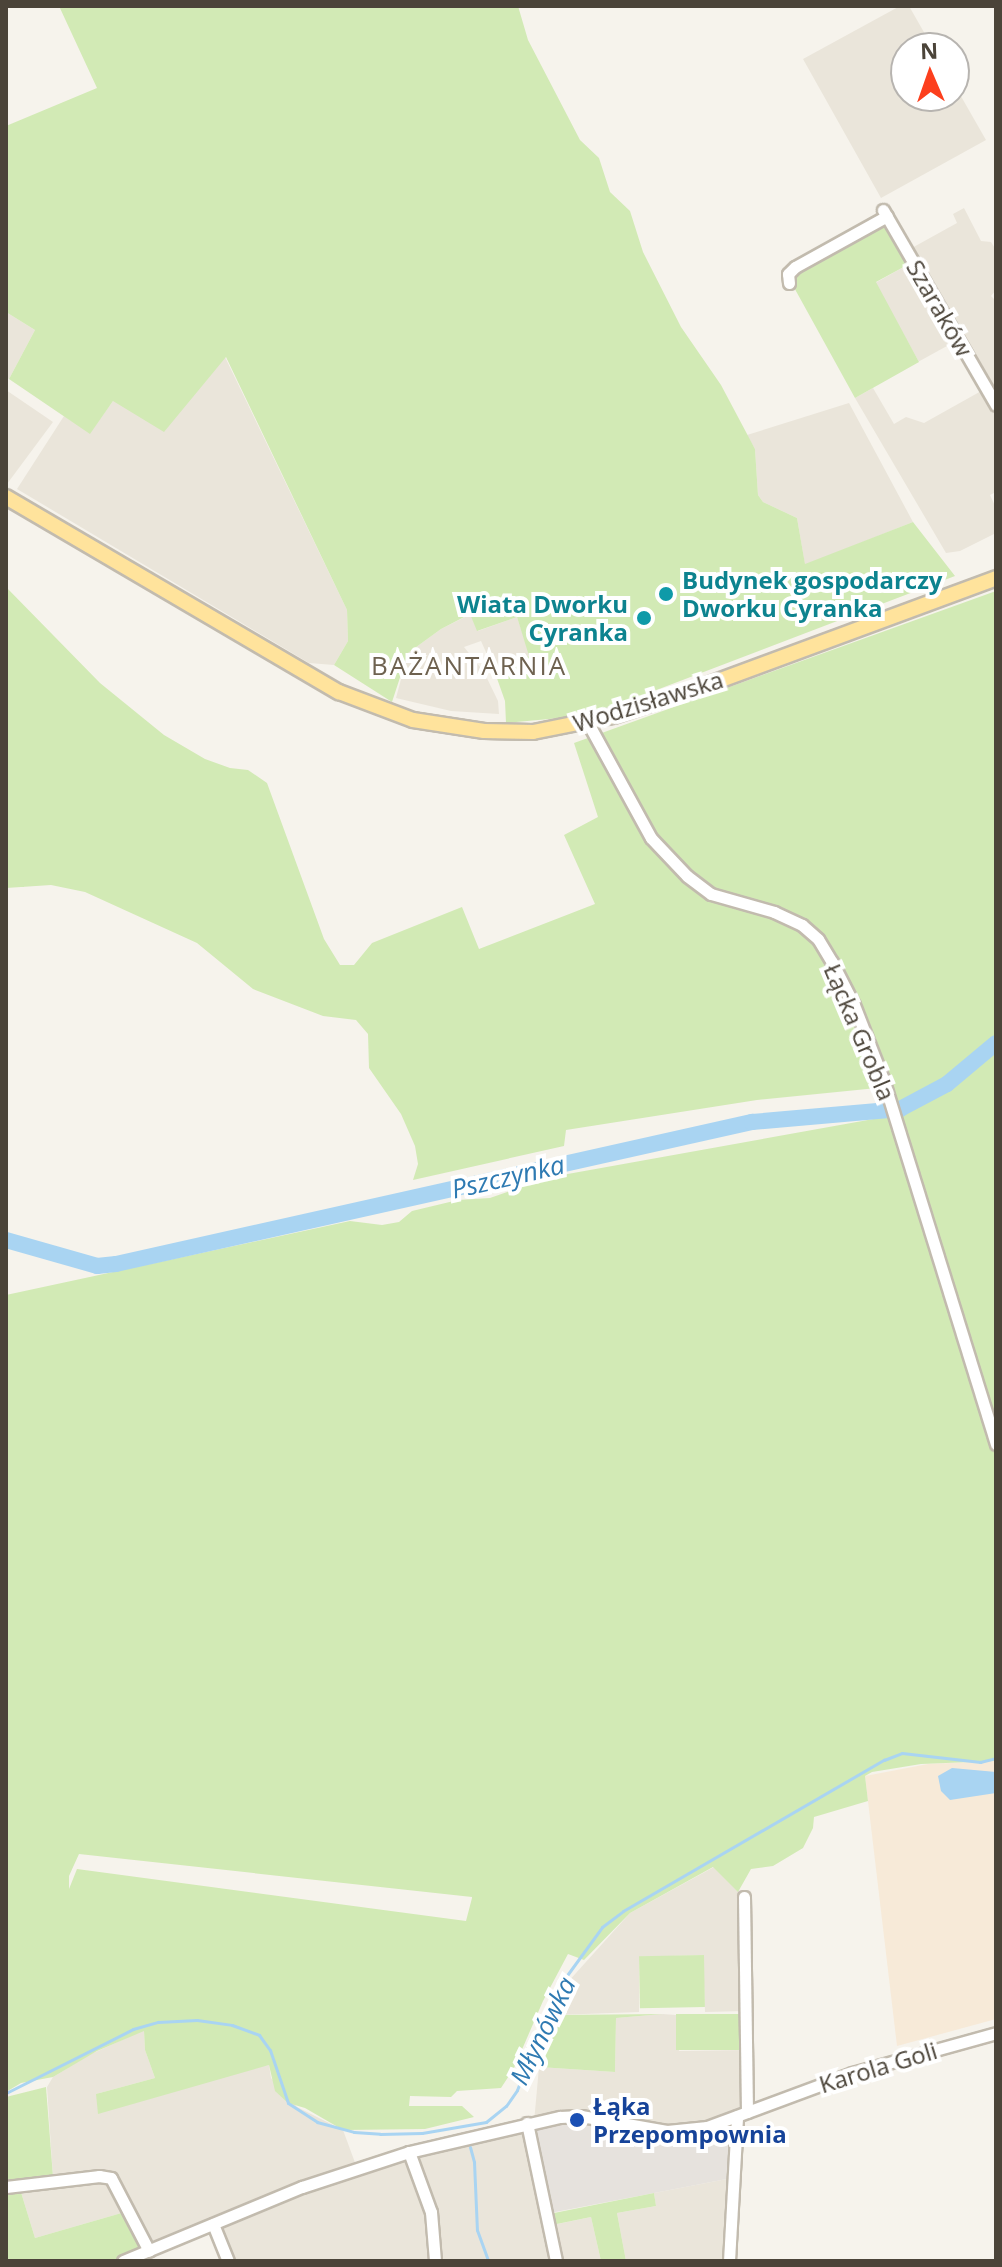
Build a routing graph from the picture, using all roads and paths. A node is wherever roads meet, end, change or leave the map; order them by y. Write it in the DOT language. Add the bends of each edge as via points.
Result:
graph roads {
  1 [pos="789,283"];
  2 [pos="996,405"];
  3 [pos="6,497"];
  4 [pos="996,578"];
  5 [pos="588,723"];
  6 [pos="996,1444"];
  7 [pos="744,1897"];
  8 [pos="996,2033"];
  9 [pos="742,2114"];
  10 [pos="527,2123"];
  11 [pos="409,2152"];
  12 [pos="6,2187"];
  13 [pos="213,2224"];
  14 [pos="149,2251"];
  15 [pos="123,2261"];
  16 [pos="228,2261"];
  17 [pos="435,2261"];
  18 [pos="556,2261"];
  19 [pos="729,2261"];
  1 -- 2 [label="street, Szaraków" via="788,274 795,267 885,213"];
  3 -- 5 [label="main road, Wodzisławska" via="302,671 376,707 413,720 484,731 533,732"];
  4 -- 5 [label="main road, Wodzisławska" via="702,687"];
  5 -- 6 [label="street, Łącka Grobla" via="651,838 687,876 711,894 774,912 818,939 854,1005 883,1079"];
  7 -- 9 [label="street"];
  8 -- 9 [label="street, Karola Goli" via="867,2068"];
  9 -- 10 [label="street, Karola Goli" via="684,2131 581,2116"];
  9 -- 19 [label="street"];
  10 -- 11 [label="street, Karola Goli"];
  10 -- 18 [label="street"];
  11 -- 13 [label="street, Karola Goli" via="302,2187"];
  11 -- 17 [label="street" via="431,2212"];
  12 -- 14 [label="street" via="111,2178"];
  13 -- 14 [label="street, Karola Goli"];
  13 -- 16 [label="street"];
  14 -- 15 [label="street, Karola Goli"];
}
